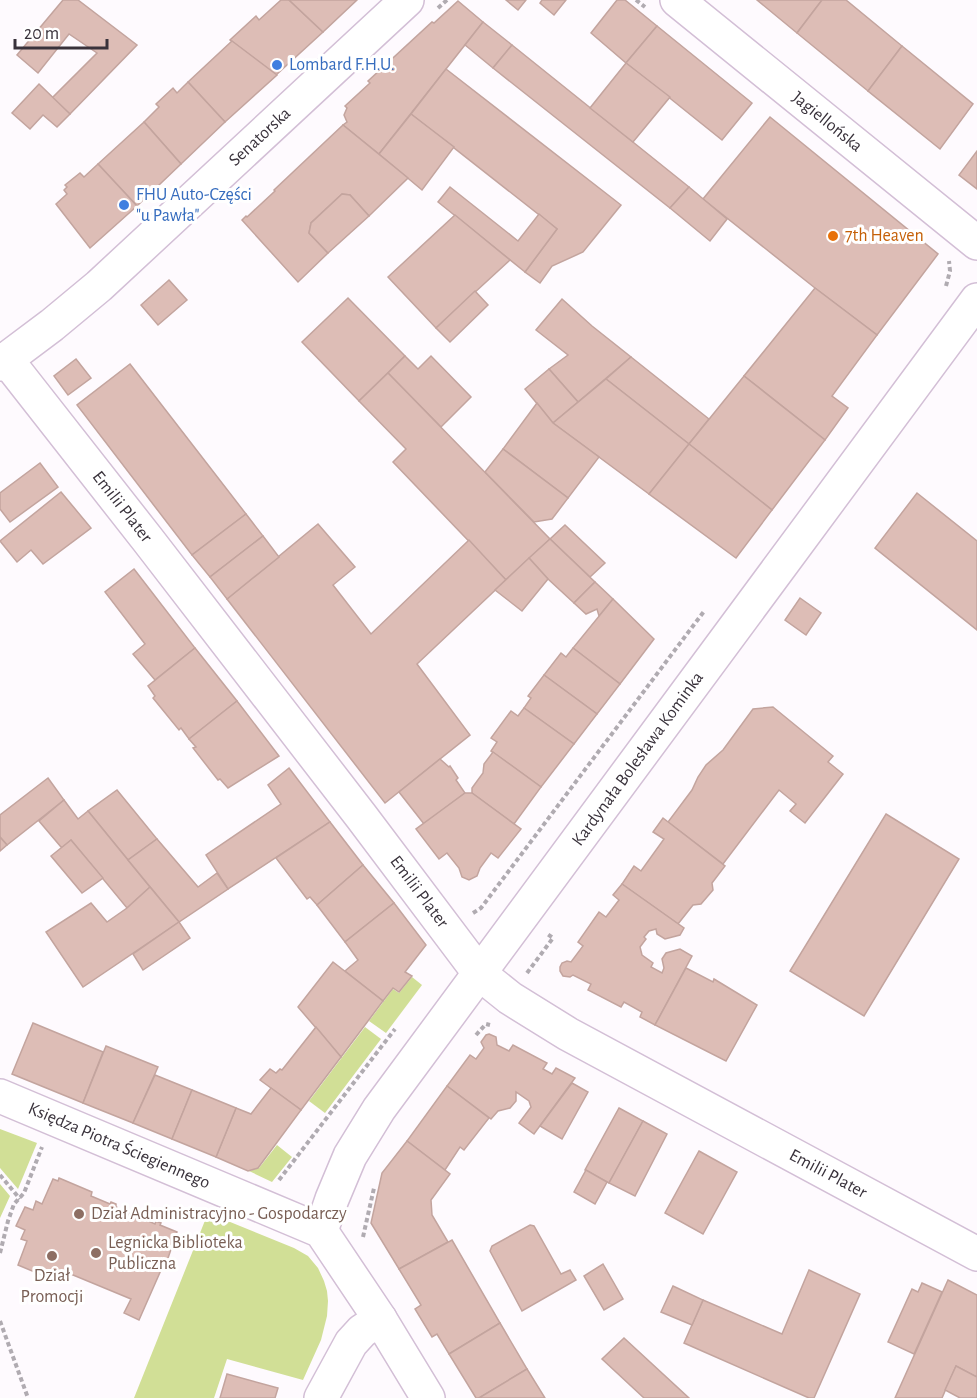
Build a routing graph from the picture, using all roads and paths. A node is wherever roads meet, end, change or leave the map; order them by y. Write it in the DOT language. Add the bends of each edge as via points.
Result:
graph roads {
  1 [pos="407,0"];
  2 [pos="636,0"];
  3 [pos="665,7"];
  4 [pos="977,243"];
  5 [pos="949,259"];
  6 [pos="946,286"];
  7 [pos="977,300"];
  8 [pos="3,362"];
  9 [pos="708,606"];
  10 [pos="468,913"];
  11 [pos="480,974"];
  12 [pos="395,1028"];
  13 [pos="0,1096"];
  14 [pos="44,1141"];
  15 [pos="0,1175"];
  16 [pos="376,1177"];
  17 [pos="274,1186"];
  18 [pos="20,1199"];
  19 [pos="321,1231"];
  20 [pos="361,1243"];
  21 [pos="0,1252"];
  22 [pos="977,1254"];
  23 [pos="380,1319"];
  24 [pos="0,1321"];
  25 [pos="28,1398"];
  26 [pos="321,1398"];
  27 [pos="428,1398"];
  1 -- 8 [label="street, Senatorska" via="99,286"];
  2 -- 3 [label="path"];
  3 -- 4 [label="street, Jagiellońska"];
  5 -- 6 [label="path"];
  7 -- 11 [label="street, Kardynała Bolesława Kominka"];
  8 -- 11 [label="street, Emilii Plater" via="141,531"];
  9 -- 10 [label="path" via="481,908"];
  11 -- 19 [label="street, Kardynała Bolesława Kominka" via="358,1142"];
  11 -- 22 [label="street, Emilii Plater" via="568,1034"];
  12 -- 17 [label="path"];
  13 -- 19 [label="street, Księdza Piotra Ściegiennego"];
  14 -- 18 [label="path"];
  15 -- 18 [label="path"];
  16 -- 20 [label="path"];
  18 -- 21 [label="path" via="14,1204"];
  19 -- 23 [label="street"];
  23 -- 26 [label="street" via="346,1349"];
  23 -- 27 [label="street"];
  24 -- 25 [label="path"];
}
